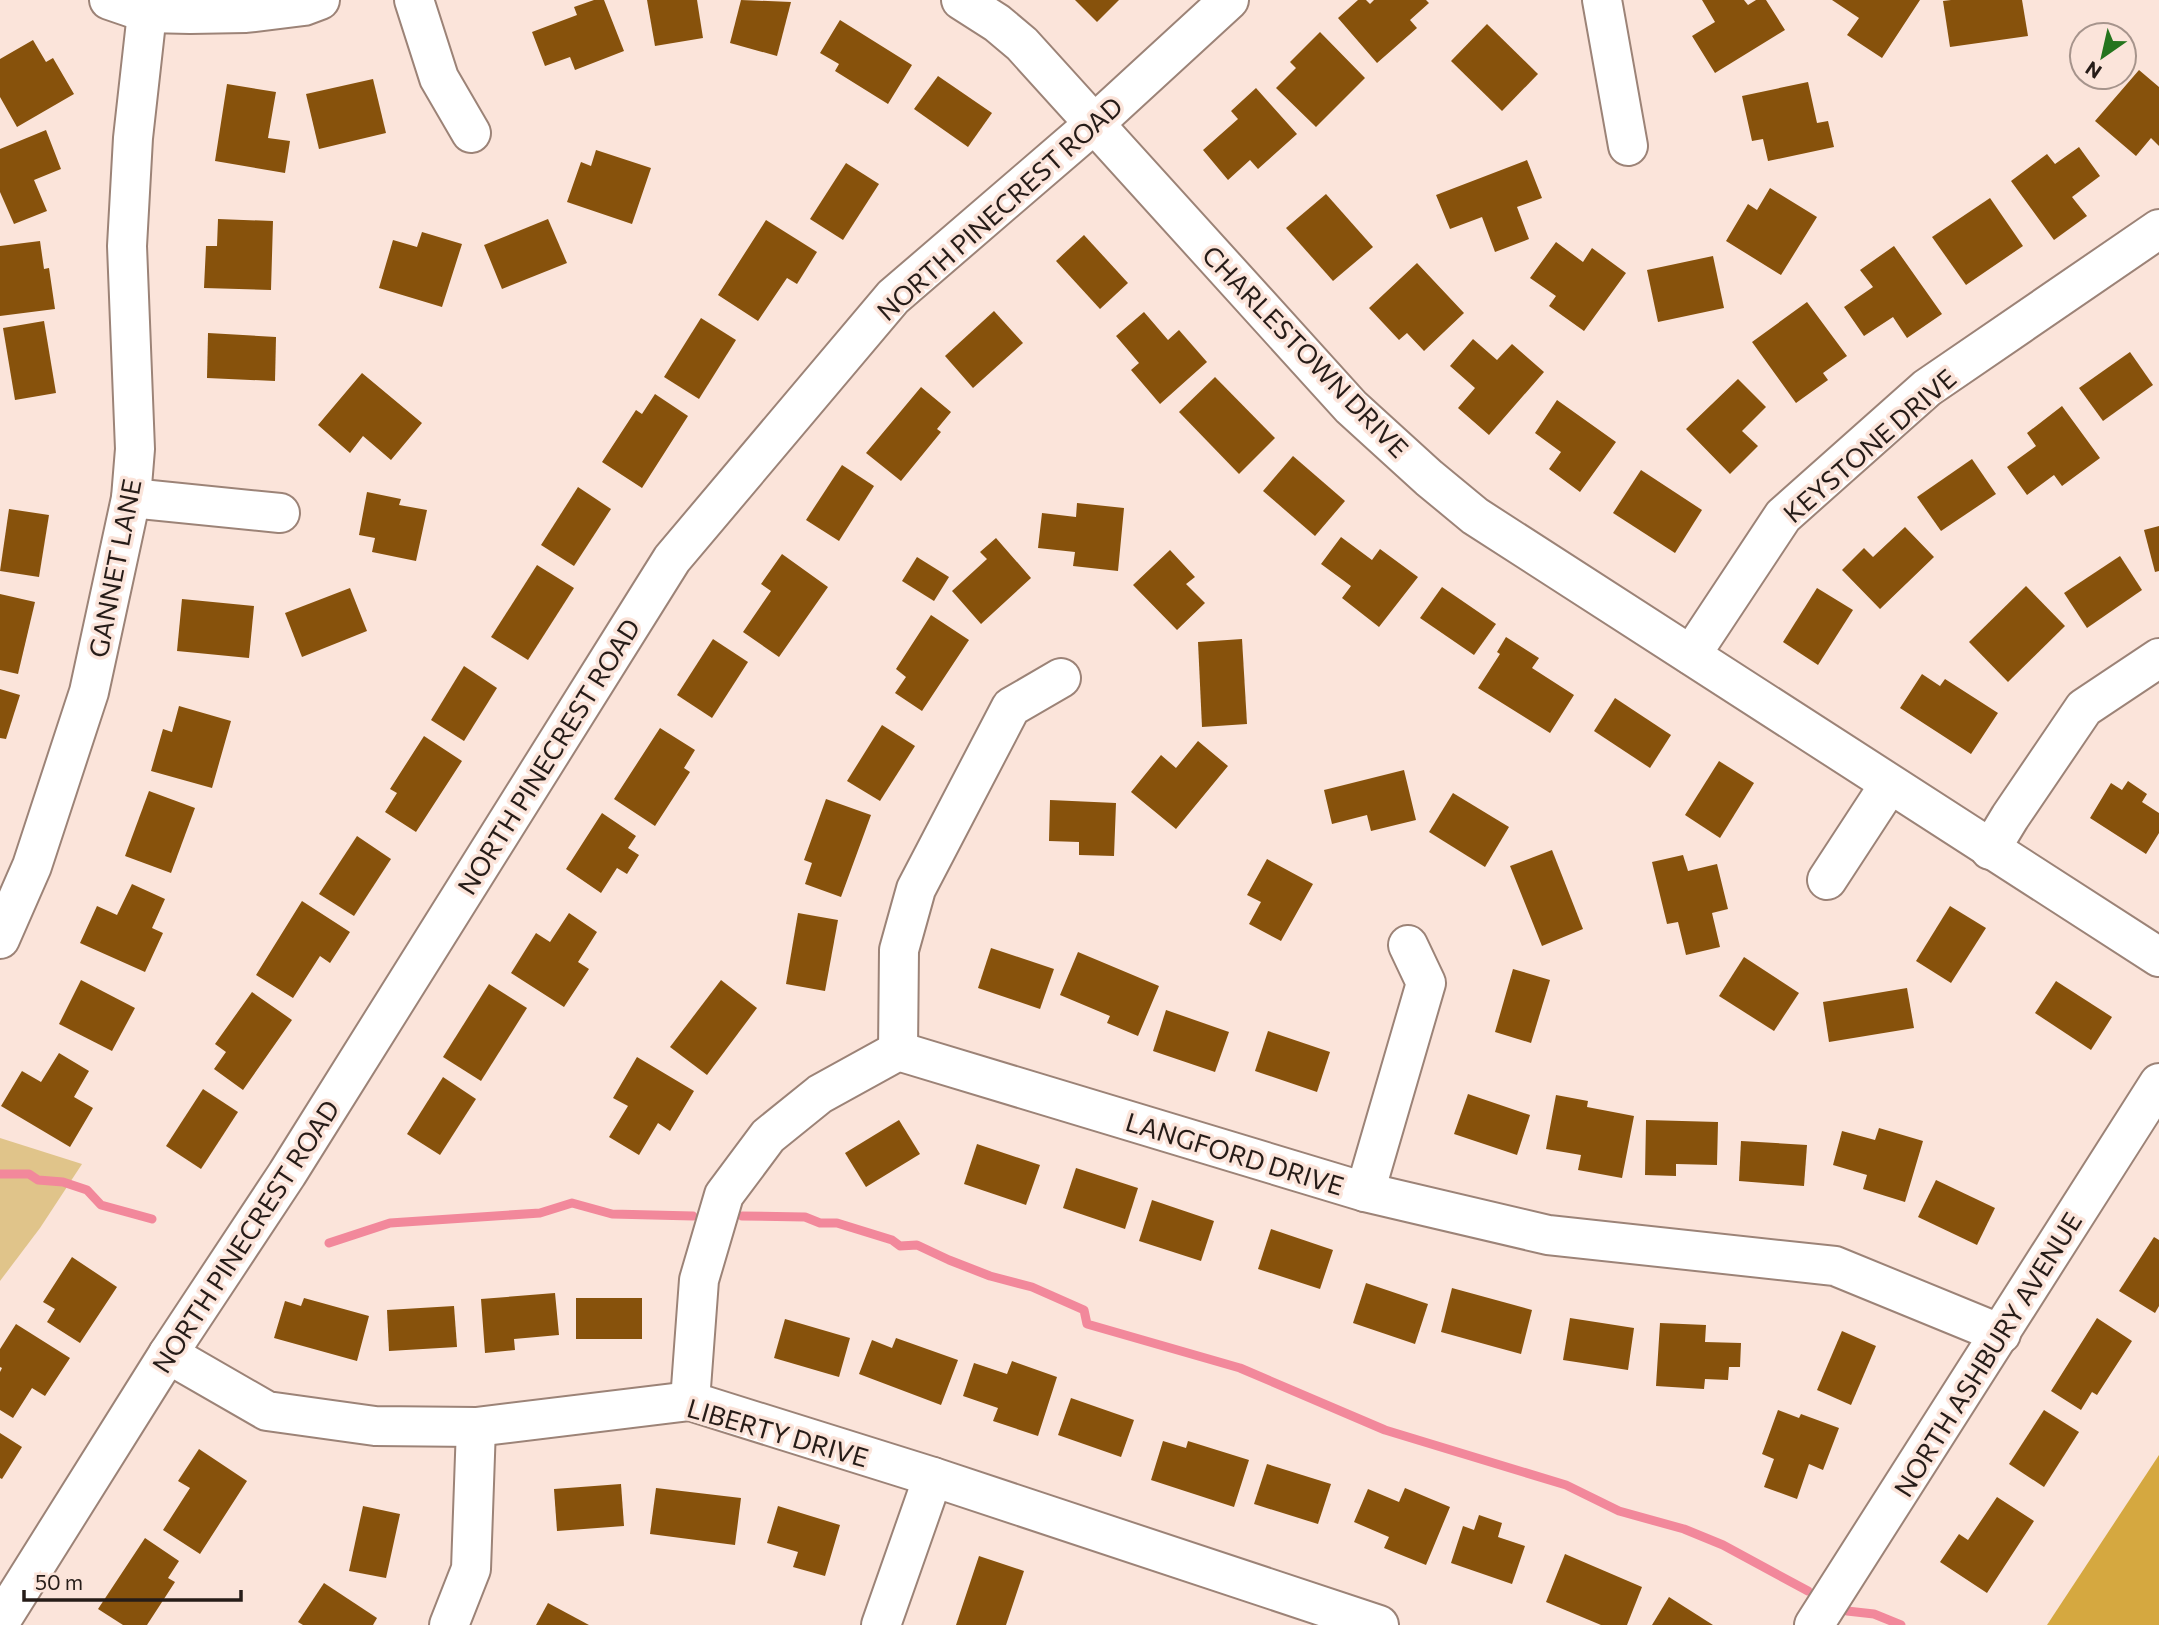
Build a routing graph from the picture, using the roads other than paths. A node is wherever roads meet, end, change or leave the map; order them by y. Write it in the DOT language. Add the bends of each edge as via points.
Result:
graph roads {
  1 [pos="109,0"];
  2 [pos="320,0"];
  3 [pos="414,0"];
  4 [pos="961,0"];
  5 [pos="1229,0"];
  6 [pos="1602,0"];
  7 [pos="147,13"];
  8 [pos="1094,124"];
  9 [pos="471,133"];
  10 [pos="1628,146"];
  11 [pos="2159,229"];
  12 [pos="131,498"];
  13 [pos="280,513"];
  14 [pos="1691,655"];
  15 [pos="2159,658"];
  16 [pos="1061,678"];
  17 [pos="1889,785"];
  18 [pos="1990,850"];
  19 [pos="1827,880"];
  20 [pos="0,939"];
  21 [pos="1408,945"];
  22 [pos="2159,957"];
  23 [pos="898,1051"];
  24 [pos="2159,1083"];
  25 [pos="1365,1192"];
  26 [pos="2001,1334"];
  27 [pos="169,1354"];
  28 [pos="690,1401"];
  29 [pos="475,1427"];
  30 [pos="933,1477"];
  31 [pos="1302,1613"];
  32 [pos="0,1622"];
  33 [pos="449,1625"];
  34 [pos="881,1625"];
  35 [pos="1379,1625"];
  36 [pos="1814,1625"];
  1 -- 7 [label="street"];
  2 -- 7 [label="street" via="246,13"];
  3 -- 9 [label="street" via="439,78"];
  4 -- 8 [label="street, CHARLESTOWN DRIVE" via="1023,44"];
  5 -- 8 [label="street, NORTH PINECREST ROAD"];
  6 -- 10 [label="street"];
  7 -- 12 [label="street, GANNET LANE" via="127,246 135,449"];
  8 -- 14 [label="street, CHARLESTOWN DRIVE" via="1351,407 1429,478 1475,516"];
  8 -- 27 [label="street, NORTH PINECREST ROAD" via="893,297 671,559 287,1174"];
  11 -- 14 [label="street, KEYSTONE DRIVE" via="1927,388 1783,516"];
  12 -- 13 [label="street"];
  12 -- 20 [label="street, GANNET LANE" via="89,692 32,866"];
  14 -- 17 [label="street, CHARLESTOWN DRIVE"];
  15 -- 18 [label="street" via="2084,708"];
  16 -- 23 [label="street" via="1011,707 916,889 899,950"];
  17 -- 18 [label="street, CHARLESTOWN DRIVE"];
  17 -- 19 [label="street"];
  18 -- 22 [label="street"];
  21 -- 25 [label="street" via="1426,983"];
  23 -- 25 [label="street, LANGFORD DRIVE"];
  23 -- 28 [label="street" via="820,1094 768,1136 724,1195 699,1280"];
  24 -- 26 [label="street, NORTH ASHBURY AVENUE"];
  25 -- 26 [label="street, LANGFORD DRIVE" via="1548,1234 1835,1266"];
  26 -- 36 [label="street, NORTH ASHBURY AVENUE"];
  27 -- 29 [label="street, LIBERTY DRIVE" via="267,1411 375,1426"];
  27 -- 32 [label="street, NORTH PINECREST ROAD"];
  28 -- 29 [label="street, LIBERTY DRIVE"];
  28 -- 30 [label="street, LIBERTY DRIVE"];
  29 -- 33 [label="street" via="471,1569"];
  30 -- 31 [label="street, LIBERTY DRIVE"];
  30 -- 34 [label="street"];
  31 -- 35 [label="street, LIBERTY DRIVE"];
}
